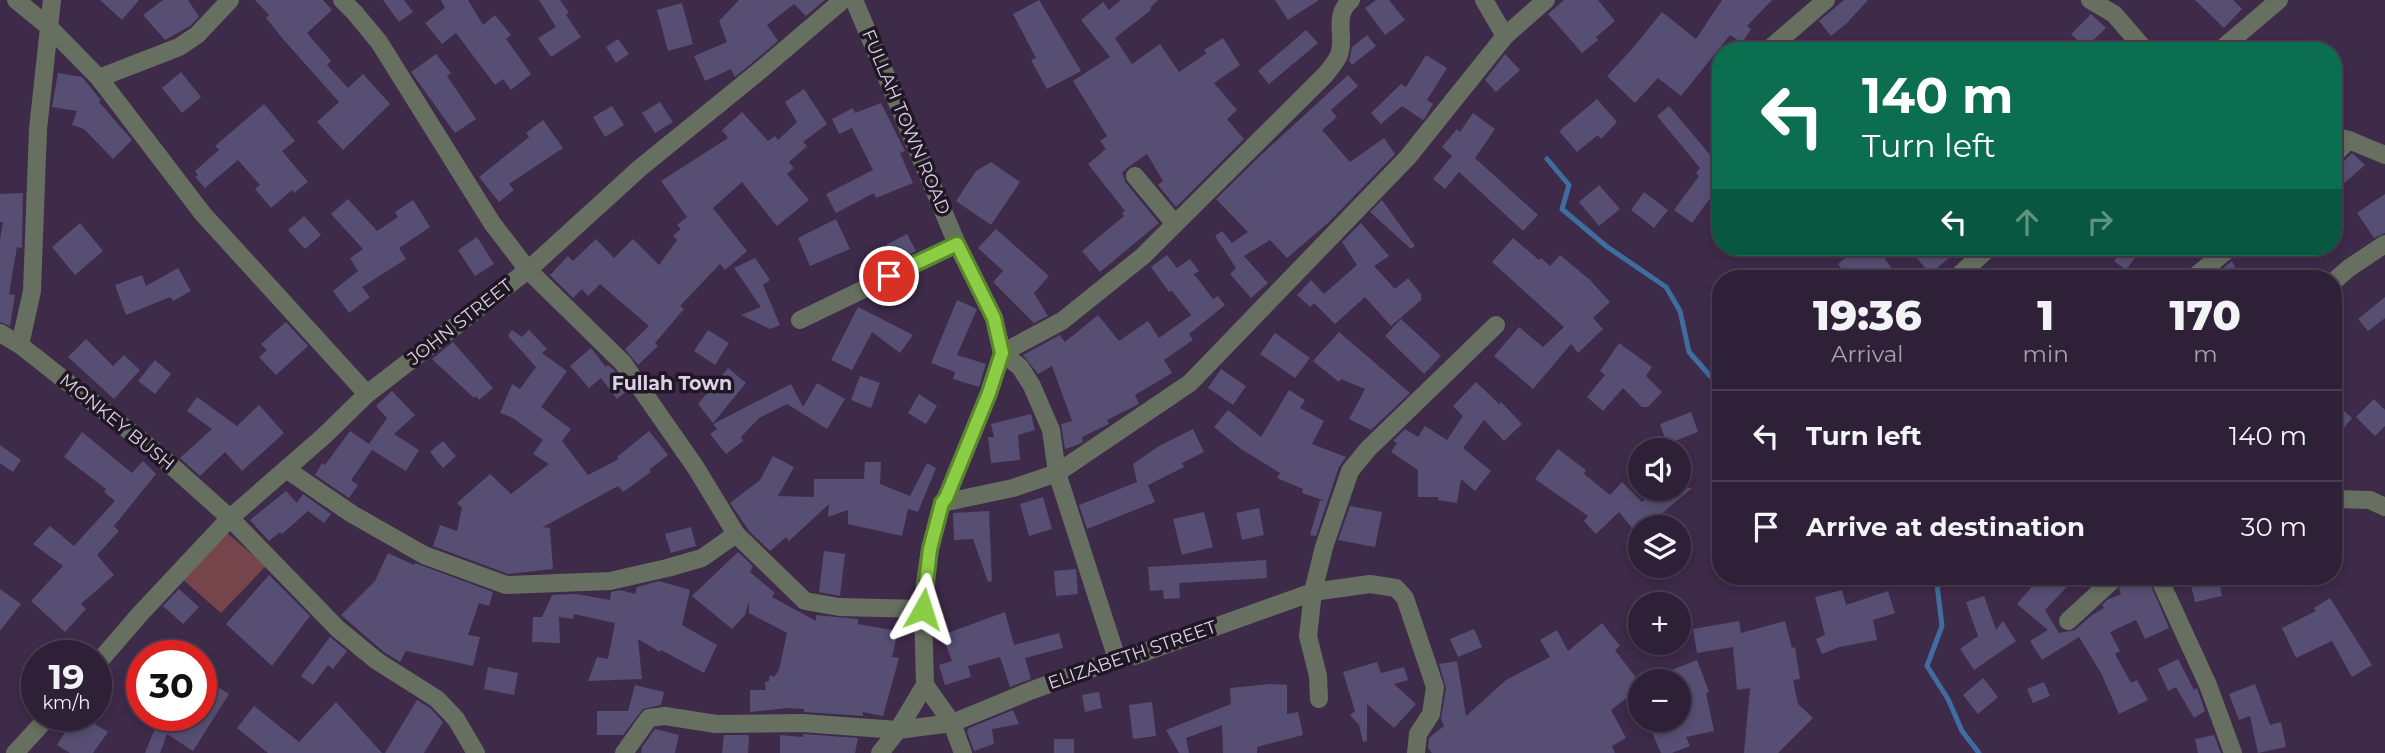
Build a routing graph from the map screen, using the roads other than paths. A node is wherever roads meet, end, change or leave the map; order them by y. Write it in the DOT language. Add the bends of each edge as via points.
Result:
graph roads {
  1 [pos="16,0"];
  2 [pos="52,0"];
  3 [pos="230,0"];
  4 [pos="342,0"];
  5 [pos="843,0"];
  6 [pos="854,0"];
  7 [pos="1351,0"];
  8 [pos="1484,0"];
  9 [pos="1546,0"];
  10 [pos="1826,0"];
  11 [pos="2090,0"];
  12 [pos="2279,0"];
  13 [pos="49,27"];
  14 [pos="1505,36"];
  15 [pos="1777,42"];
  16 [pos="2138,42"];
  17 [pos="2230,42"];
  18 [pos="99,78"];
  19 [pos="2342,138"];
  20 [pos="2385,155"];
  21 [pos="1135,176"];
  22 [pos="1175,224"];
  23 [pos="957,244"];
  24 [pos="2385,244"];
  25 [pos="1980,256"];
  26 [pos="2220,256"];
  27 [pos="528,270"];
  28 [pos="1964,270"];
  29 [pos="2203,270"];
  30 [pos="2342,274"];
  31 [pos="800,320"];
  32 [pos="1496,326"];
  33 [pos="0,333"];
  34 [pos="20,345"];
  35 [pos="1002,353"];
  36 [pos="367,394"];
  37 [pos="286,469"];
  38 [pos="1057,472"];
  39 [pos="2342,499"];
  40 [pos="942,503"];
  41 [pos="2385,507"];
  42 [pos="230,518"];
  43 [pos="736,534"];
  44 [pos="2107,585"];
  45 [pos="2162,585"];
  46 [pos="1313,592"];
  47 [pos="923,609"];
  48 [pos="2068,621"];
  49 [pos="112,646"];
  50 [pos="1117,659"];
  51 [pos="925,685"];
  52 [pos="1319,699"];
  53 [pos="952,723"];
  54 [pos="898,730"];
  55 [pos="35,731"];
  56 [pos="15,753"];
  57 [pos="476,753"];
  58 [pos="624,753"];
  59 [pos="880,753"];
  60 [pos="963,753"];
  61 [pos="1416,753"];
  62 [pos="2233,753"];
  1 -- 13 [label="street"];
  2 -- 13 [label="street"];
  3 -- 18 [label="street" via="179,47"];
  4 -- 27 [label="street" via="379,42 492,223"];
  5 -- 27 [label="street, JOHN STREET" via="640,168"];
  6 -- 23 [label="street, FULLAH TOWN ROAD"];
  7 -- 22 [label="street" via="1340,18 1338,57 1325,75"];
  8 -- 14 [label="street"];
  9 -- 14 [label="street"];
  10 -- 15 [label="street"];
  11 -- 16 [label="street" via="2114,14"];
  12 -- 17 [label="street"];
  13 -- 18 [label="street"];
  13 -- 34 [label="street" via="38,129 32,291"];
  14 -- 38 [label="street" via="1408,157 1190,383"];
  18 -- 36 [label="street" via="203,214"];
  19 -- 20 [label="street"];
  21 -- 22 [label="street"];
  22 -- 35 [label="street" via="1062,321"];
  23 -- 31 [label="street"];
  23 -- 35 [label="street, FULLAH TOWN ROAD" via="994,318"];
  24 -- 30 [label="street"];
  25 -- 28 [label="street"];
  26 -- 29 [label="street"];
  27 -- 36 [label="street, JOHN STREET"];
  27 -- 43 [label="street" via="623,363"];
  32 -- 46 [label="street" via="1350,471"];
  33 -- 34 [label="street, MONKEY BUSH"];
  34 -- 42 [label="street, MONKEY BUSH" via="156,452"];
  35 -- 38 [label="street" via="1020,367 1032,386 1051,430"];
  35 -- 40 [label="street"];
  36 -- 37 [label="street, JOHN STREET"];
  37 -- 42 [label="street, JOHN STREET"];
  37 -- 43 [label="street" via="424,555 506,585 610,581 702,558"];
  38 -- 40 [label="street" via="1013,488"];
  38 -- 50 [label="street"];
  39 -- 41 [label="street" via="2370,500"];
  40 -- 47 [label="street" via="930,549"];
  42 -- 49 [label="street, JOHN STREET"];
  42 -- 57 [label="street, MONKEY BUSH" via="338,629 377,661 437,699 456,719"];
  43 -- 47 [label="street" via="805,601 839,607"];
  44 -- 48 [label="street"];
  45 -- 62 [label="street"];
  46 -- 50 [label="street, ELIZABETH STREET"];
  46 -- 52 [label="street" via="1308,636"];
  46 -- 61 [label="street, ELIZABETH STREET" via="1370,584 1396,588 1405,598 1435,688"];
  47 -- 51 [label="street"];
  50 -- 53 [label="street, ELIZABETH STREET"];
  51 -- 53 [label="street"];
  51 -- 54 [label="street"];
  53 -- 54 [label="street, ELIZABETH STREET"];
  53 -- 60 [label="street"];
  54 -- 58 [label="street, ELIZABETH STREET" via="802,723 716,724 665,716 649,718"];
  54 -- 59 [label="street"];
  55 -- 56 [label="street"];
}
